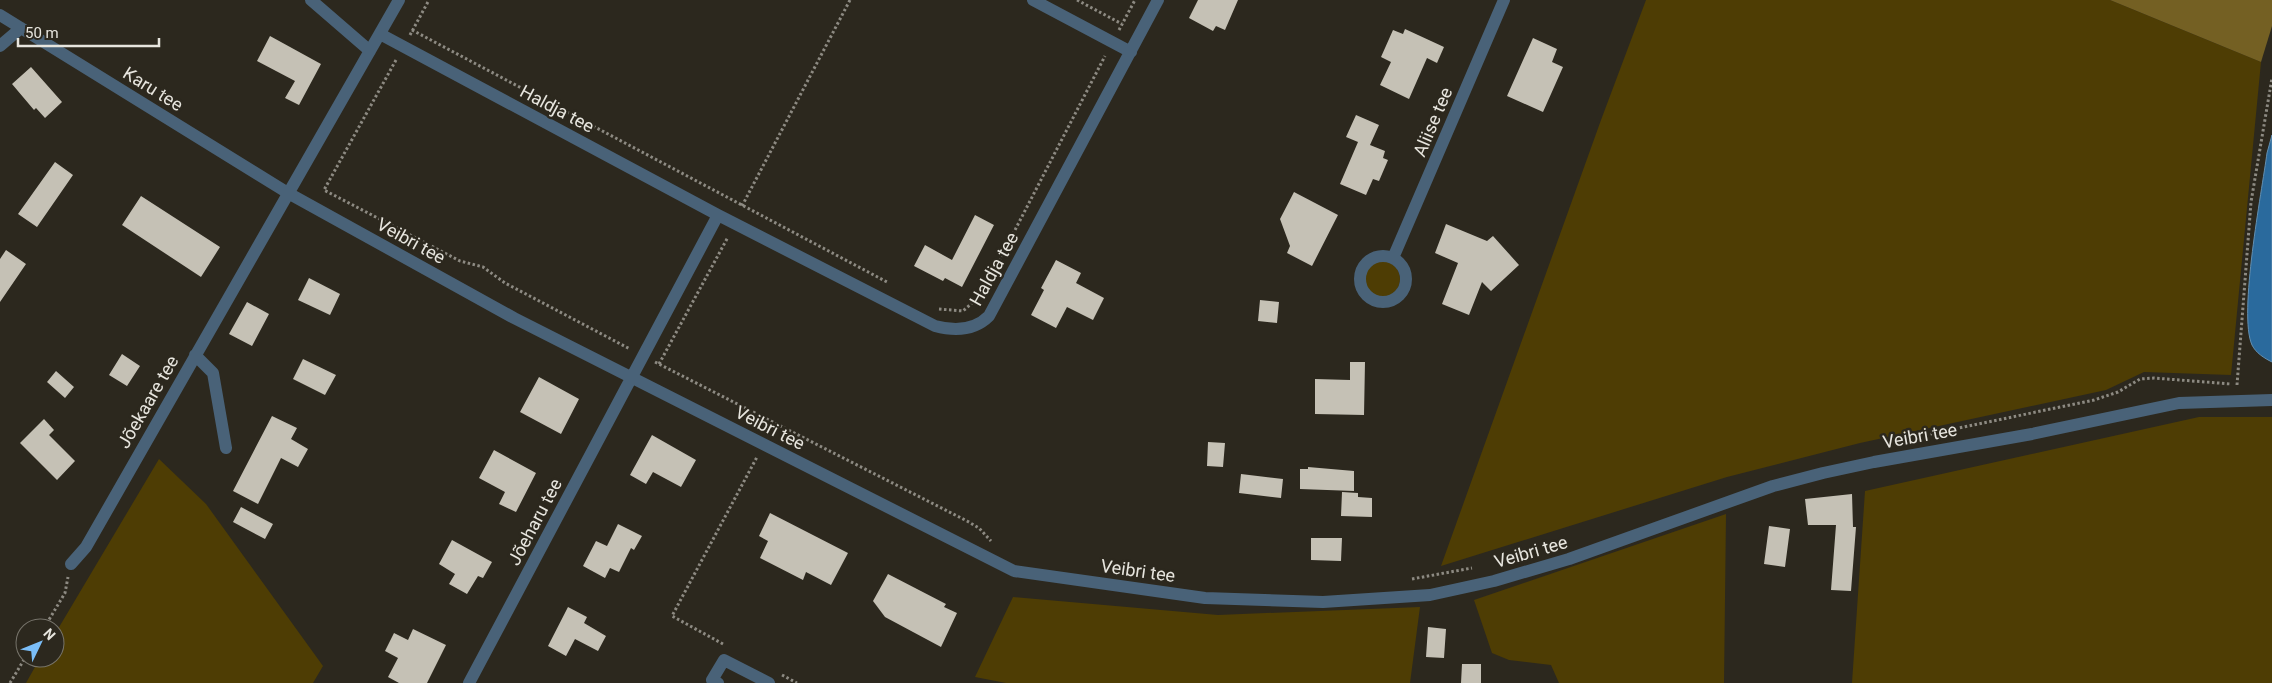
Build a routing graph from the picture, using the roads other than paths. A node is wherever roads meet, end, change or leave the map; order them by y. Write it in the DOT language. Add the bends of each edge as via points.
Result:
graph roads {
  1 [pos="311,0"];
  2 [pos="399,0"];
  3 [pos="1033,0"];
  4 [pos="1158,0"];
  5 [pos="1504,0"];
  6 [pos="0,15"];
  7 [pos="21,28"];
  8 [pos="380,34"];
  9 [pos="0,46"];
  10 [pos="370,51"];
  11 [pos="1131,52"];
  12 [pos="288,193"];
  13 [pos="718,215"];
  14 [pos="1393,258"];
  15 [pos="195,355"];
  16 [pos="632,378"];
  17 [pos="2272,400"];
  18 [pos="226,448"];
  19 [pos="71,564"];
  20 [pos="766,682"];
  21 [pos="469,683"];
  22 [pos="718,683"];
  1 -- 10 [label="street"];
  2 -- 8 [label="street"];
  3 -- 11 [label="street"];
  4 -- 11 [label="street, Haldja tee"];
  5 -- 14 [label="street, Aliise tee"];
  6 -- 7 [label="street, Karu tee"];
  7 -- 9 [label="street"];
  7 -- 12 [label="street, Karu tee"];
  8 -- 10 [label="street"];
  8 -- 13 [label="street, Haldja tee"];
  10 -- 12 [label="street"];
  11 -- 13 [label="street, Haldja tee" via="989,316 979,324 959,330 935,326"];
  12 -- 15 [label="street, Jõekaare tee"];
  12 -- 16 [label="street, Veibri tee" via="514,318"];
  13 -- 16 [label="street"];
  15 -- 18 [label="street" via="213,373"];
  15 -- 19 [label="street, Jõekaare tee" via="86,547"];
  16 -- 17 [label="street, Veibri tee" via="1014,571 1205,598 1323,602 1430,595 1494,581 1570,559 1772,486 1874,462 2032,434 2178,402"];
  16 -- 21 [label="street, Jõeharu tee"];
  20 -- 22 [label="street" via="724,660 712,680"];
}
